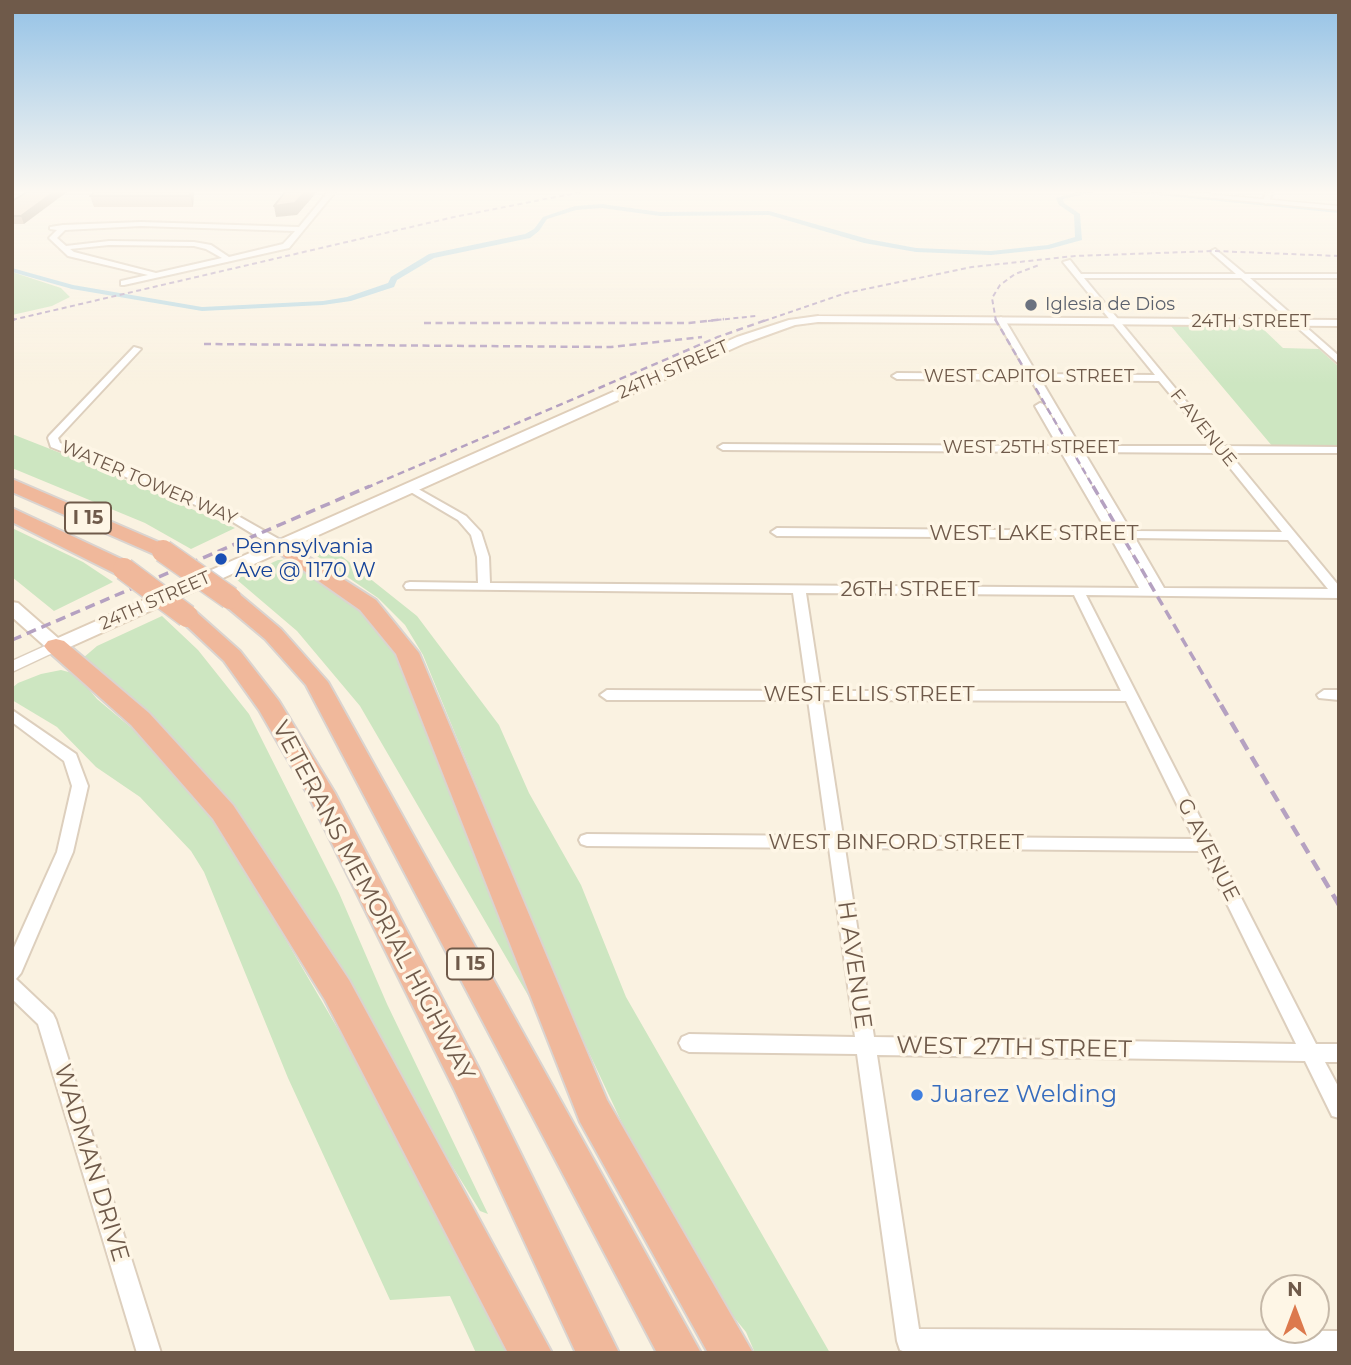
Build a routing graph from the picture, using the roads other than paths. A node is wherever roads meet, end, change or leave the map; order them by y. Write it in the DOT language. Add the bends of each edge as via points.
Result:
graph roads {
  1 [pos="78,256"];
  2 [pos="222,256"];
  3 [pos="243,256"];
  4 [pos="1220,256"];
  5 [pos="228,259"];
  6 [pos="1068,262"];
  7 [pos="158,275"];
  8 [pos="1079,276"];
  9 [pos="1243,276"];
  10 [pos="1339,276"];
  11 [pos="124,283"];
  12 [pos="995,320"];
  13 [pos="1116,321"];
  14 [pos="1295,322"];
  15 [pos="1339,323"];
  16 [pos="137,349"];
  17 [pos="1339,361"];
  18 [pos="897,376"];
  19 [pos="1029,377"];
  20 [pos="1162,378"];
  21 [pos="723,447"];
  22 [pos="1070,447"];
  23 [pos="1220,449"];
  24 [pos="1339,450"];
  25 [pos="12,485"];
  26 [pos="409,488"];
  27 [pos="12,514"];
  28 [pos="777,532"];
  29 [pos="1121,535"];
  30 [pos="1290,536"];
  31 [pos="280,545"];
  32 [pos="410,586"];
  33 [pos="484,587"];
  34 [pos="799,589"];
  35 [pos="1078,591"];
  36 [pos="1153,591"];
  37 [pos="1337,593"];
  38 [pos="12,607"];
  39 [pos="56,646"];
  40 [pos="12,667"];
  41 [pos="607,695"];
  42 [pos="815,695"];
  43 [pos="1131,696"];
  44 [pos="12,715"];
  45 [pos="587,840"];
  46 [pos="837,844"];
  47 [pos="1206,845"];
  48 [pos="12,973"];
  49 [pos="12,986"];
  50 [pos="689,1043"];
  51 [pos="866,1046"];
  52 [pos="1310,1053"];
  53 [pos="1339,1053"];
  54 [pos="1339,1109"];
  55 [pos="1339,1343"];
  56 [pos="149,1353"];
  57 [pos="531,1353"];
  58 [pos="598,1353"];
  59 [pos="680,1353"];
  60 [pos="732,1353"];
  1 -- 7 [label="street"];
  2 -- 5 [label="street"];
  3 -- 5 [label="street"];
  4 -- 9 [label="street"];
  5 -- 7 [label="street"];
  6 -- 8 [label="street, F AVENUE"];
  7 -- 11 [label="street"];
  8 -- 9 [label="street"];
  8 -- 13 [label="street, F AVENUE"];
  9 -- 10 [label="street"];
  9 -- 14 [label="street"];
  12 -- 13 [label="main road, 24TH STREET"];
  12 -- 19 [label="street"];
  12 -- 26 [label="main road, 24TH STREET" via="818,319 777,326"];
  13 -- 14 [label="main road, 24TH STREET"];
  13 -- 20 [label="street, F AVENUE"];
  14 -- 15 [label="main road, 24TH STREET"];
  14 -- 17 [label="street"];
  16 -- 31 [label="street, WATER TOWER WAY" via="53,438 55,445 227,513"];
  18 -- 19 [label="street, WEST CAPITOL STREET"];
  19 -- 20 [label="street, WEST CAPITOL STREET"];
  19 -- 22 [label="street"];
  20 -- 23 [label="street, F AVENUE"];
  21 -- 22 [label="street, WEST 25TH STREET"];
  22 -- 23 [label="street, WEST 25TH STREET"];
  22 -- 29 [label="street"];
  23 -- 24 [label="street, WEST 25TH STREET"];
  23 -- 30 [label="street, F AVENUE"];
  25 -- 59 [label="highway, I 15, bridge" via="163,551 273,634 316,682"];
  26 -- 31 [label="main road, 24TH STREET"];
  26 -- 33 [label="street" via="462,518 477,534"];
  27 -- 58 [label="highway, VETERANS MEMORIAL HIGHWAY / I 15, bridge" via="124,569 187,616 232,656 270,707 321,793 466,1078"];
  28 -- 29 [label="street, WEST LAKE STREET"];
  29 -- 30 [label="street, WEST LAKE STREET"];
  29 -- 36 [label="street"];
  30 -- 37 [label="street, F AVENUE"];
  31 -- 39 [label="main road, 24TH STREET"];
  31 -- 60 [label="highway" via="368,606 407,653 593,1110"];
  32 -- 33 [label="street, 26TH STREET"];
  33 -- 34 [label="street, 26TH STREET"];
  34 -- 35 [label="street, 26TH STREET"];
  34 -- 42 [label="street, H AVENUE"];
  35 -- 36 [label="street, 26TH STREET"];
  35 -- 43 [label="street, G AVENUE"];
  36 -- 37 [label="street, 26TH STREET"];
  38 -- 39 [label="main road"];
  39 -- 40 [label="street"];
  39 -- 57 [label="highway" via="139,719 223,812 337,990"];
  41 -- 42 [label="street, WEST ELLIS STREET"];
  42 -- 43 [label="street, WEST ELLIS STREET"];
  42 -- 46 [label="street, H AVENUE"];
  43 -- 47 [label="street, G AVENUE"];
  44 -- 48 [label="street" via="71,758 80,786 65,852"];
  45 -- 46 [label="street, WEST BINFORD STREET"];
  46 -- 47 [label="street, WEST BINFORD STREET"];
  46 -- 51 [label="street, H AVENUE"];
  47 -- 52 [label="street, G AVENUE"];
  49 -- 56 [label="street, WADMAN DRIVE" via="46,1020"];
  50 -- 51 [label="street, WEST 27TH STREET"];
  51 -- 52 [label="street, WEST 27TH STREET"];
  51 -- 55 [label="street, H AVENUE" via="909,1341"];
  52 -- 53 [label="street, WEST 27TH STREET"];
  52 -- 54 [label="street, G AVENUE"];
}
